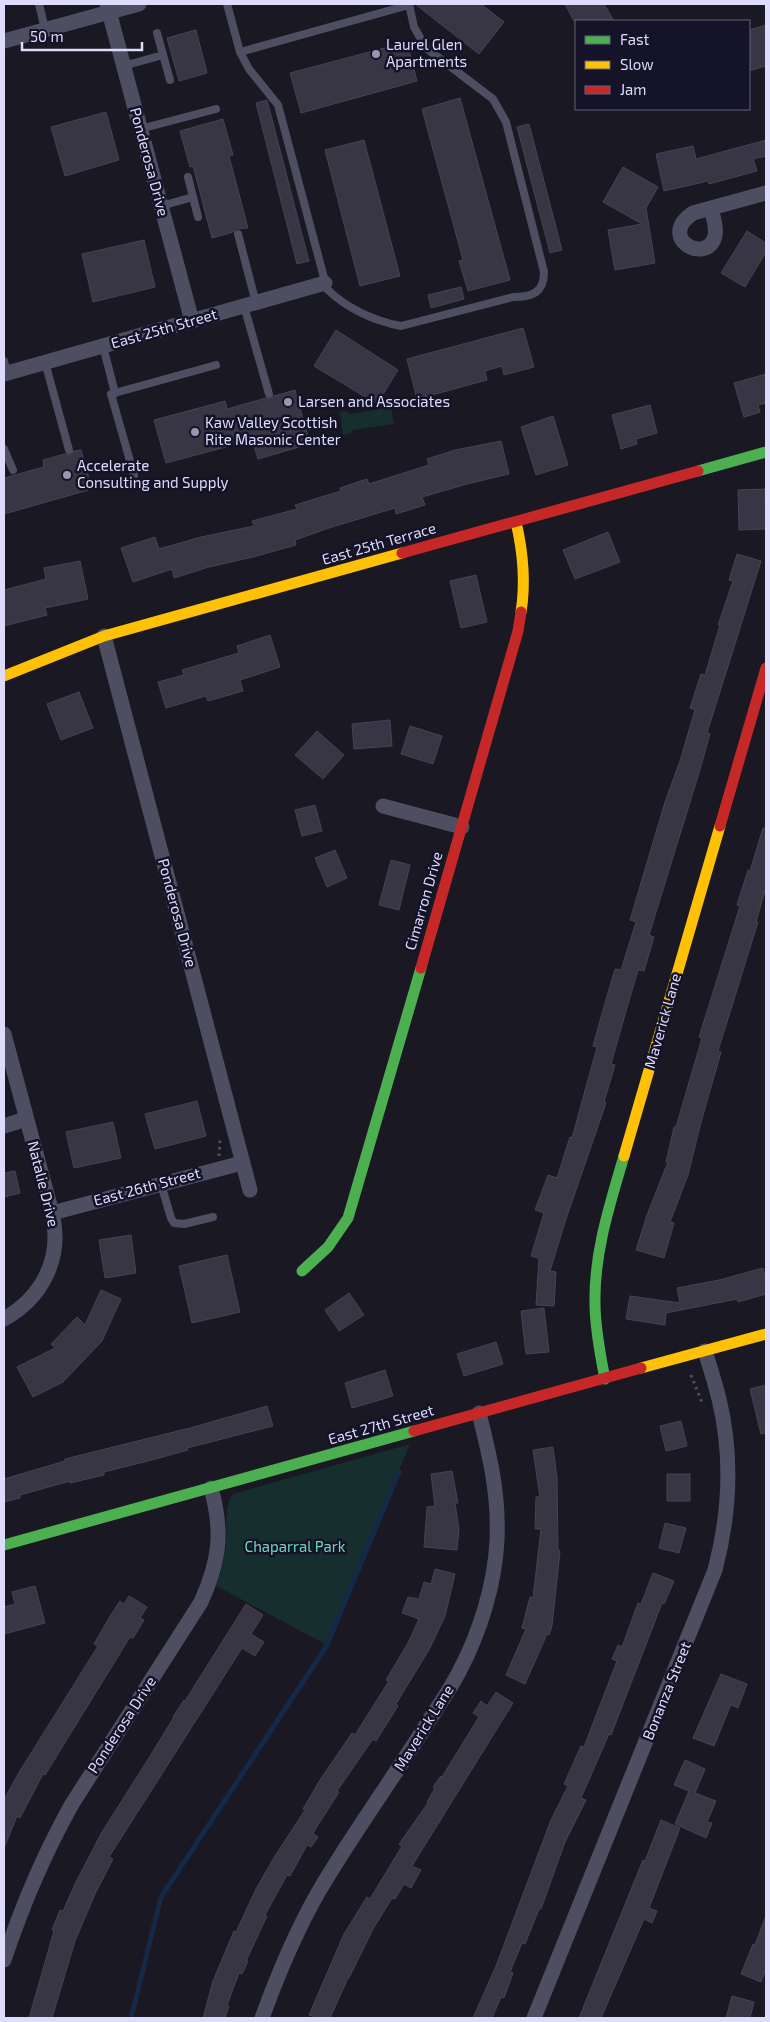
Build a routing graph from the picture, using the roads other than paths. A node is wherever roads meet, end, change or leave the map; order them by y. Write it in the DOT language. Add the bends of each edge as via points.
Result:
graph roads {
  1 [pos="39,4"];
  2 [pos="139,4"];
  3 [pos="227,4"];
  4 [pos="408,5"];
  5 [pos="108,8"];
  6 [pos="45,29"];
  7 [pos="157,33"];
  8 [pos="4,41"];
  9 [pos="240,52"];
  10 [pos="163,55"];
  11 [pos="123,66"];
  12 [pos="170,80"];
  13 [pos="216,109"];
  14 [pos="140,129"];
  15 [pos="188,177"];
  16 [pos="766,193"];
  17 [pos="193,197"];
  18 [pos="161,206"];
  19 [pos="711,208"];
  20 [pos="198,217"];
  21 [pos="238,234"];
  22 [pos="325,283"];
  23 [pos="250,304"];
  24 [pos="192,321"];
  25 [pos="102,346"];
  26 [pos="45,362"];
  27 [pos="216,365"];
  28 [pos="5,369"];
  29 [pos="116,392"];
  30 [pos="269,394"];
  31 [pos="4,449"];
  32 [pos="69,450"];
  33 [pos="766,452"];
  34 [pos="13,470"];
  35 [pos="134,475"];
  36 [pos="516,522"];
  37 [pos="104,636"];
  38 [pos="766,668"];
  39 [pos="4,676"];
  40 [pos="383,806"];
  41 [pos="462,827"];
  42 [pos="4,1034"];
  43 [pos="26,1119"];
  44 [pos="4,1126"];
  45 [pos="242,1162"];
  46 [pos="161,1184"];
  47 [pos="250,1190"];
  48 [pos="52,1212"];
  49 [pos="213,1217"];
  50 [pos="302,1271"];
  51 [pos="4,1319"];
  52 [pos="766,1334"];
  53 [pos="705,1351"];
  54 [pos="605,1379"];
  55 [pos="479,1413"];
  56 [pos="212,1488"];
  57 [pos="4,1545"];
  58 [pos="4,1960"];
  59 [pos="262,2018"];
  60 [pos="534,2018"];
  1 -- 6 [label="lane"];
  2 -- 5 [label="street"];
  3 -- 9 [label="lane"];
  4 -- 9 [label="lane"];
  4 -- 22 [label="lane" via="414,27 426,48 493,99 506,122 544,279 536,293 529,296 513,297 401,326 386,323 336,298"];
  5 -- 6 [label="street"];
  5 -- 11 [label="street, Ponderosa Drive"];
  6 -- 8 [label="street"];
  7 -- 10 [label="lane"];
  9 -- 22 [label="lane" via="249,69 278,105"];
  10 -- 11 [label="lane"];
  10 -- 12 [label="lane"];
  11 -- 14 [label="street, Ponderosa Drive"];
  13 -- 14 [label="lane"];
  14 -- 18 [label="street, Ponderosa Drive"];
  15 -- 17 [label="lane"];
  16 -- 19 [label="street"];
  17 -- 18 [label="lane"];
  17 -- 20 [label="lane"];
  18 -- 24 [label="street, Ponderosa Drive"];
  21 -- 23 [label="lane"];
  22 -- 23 [label="street, East 25th Street"];
  23 -- 24 [label="street, East 25th Street"];
  23 -- 30 [label="lane"];
  24 -- 25 [label="street, East 25th Street"];
  25 -- 26 [label="street, East 25th Street"];
  25 -- 29 [label="lane"];
  26 -- 28 [label="street, East 25th Street"];
  26 -- 32 [label="lane"];
  27 -- 29 [label="lane"];
  29 -- 35 [label="lane" via="112,394"];
  31 -- 34 [label="lane"];
  33 -- 36 [label="street, East 25th Terrace"];
  36 -- 37 [label="street, East 25th Terrace"];
  36 -- 41 [label="street, Cimarron Drive" via="525,571 524,598 518,631"];
  37 -- 39 [label="street, East 25th Terrace"];
  37 -- 45 [label="street, Ponderosa Drive"];
  38 -- 54 [label="street, Maverick Lane" via="604,1226 595,1274 594,1309"];
  40 -- 41 [label="street"];
  41 -- 50 [label="street, Cimarron Drive" via="348,1218 330,1247"];
  42 -- 43 [label="street, Natalie Drive"];
  43 -- 44 [label="street"];
  43 -- 48 [label="street, Natalie Drive"];
  45 -- 46 [label="street, East 26th Street"];
  45 -- 47 [label="street, Ponderosa Drive"];
  46 -- 48 [label="street, East 26th Street"];
  46 -- 49 [label="lane" via="174,1223 184,1224"];
  48 -- 51 [label="street, Natalie Drive" via="56,1232 51,1265 31,1298"];
  52 -- 53 [label="street, East 27th Street"];
  53 -- 54 [label="street, East 27th Street"];
  53 -- 60 [label="street, Bonanza Street" via="719,1399 726,1441 729,1478 724,1538 715,1570"];
  54 -- 55 [label="street, East 27th Street"];
  55 -- 56 [label="street, East 27th Street"];
  55 -- 59 [label="street, Maverick Lane" via="492,1465 497,1541 485,1608 474,1640 460,1671 320,1889 288,1950"];
  56 -- 57 [label="street, East 27th Street"];
  56 -- 58 [label="street, Ponderosa Drive" via="219,1529 212,1579 201,1602 55,1834 20,1911"];
}
